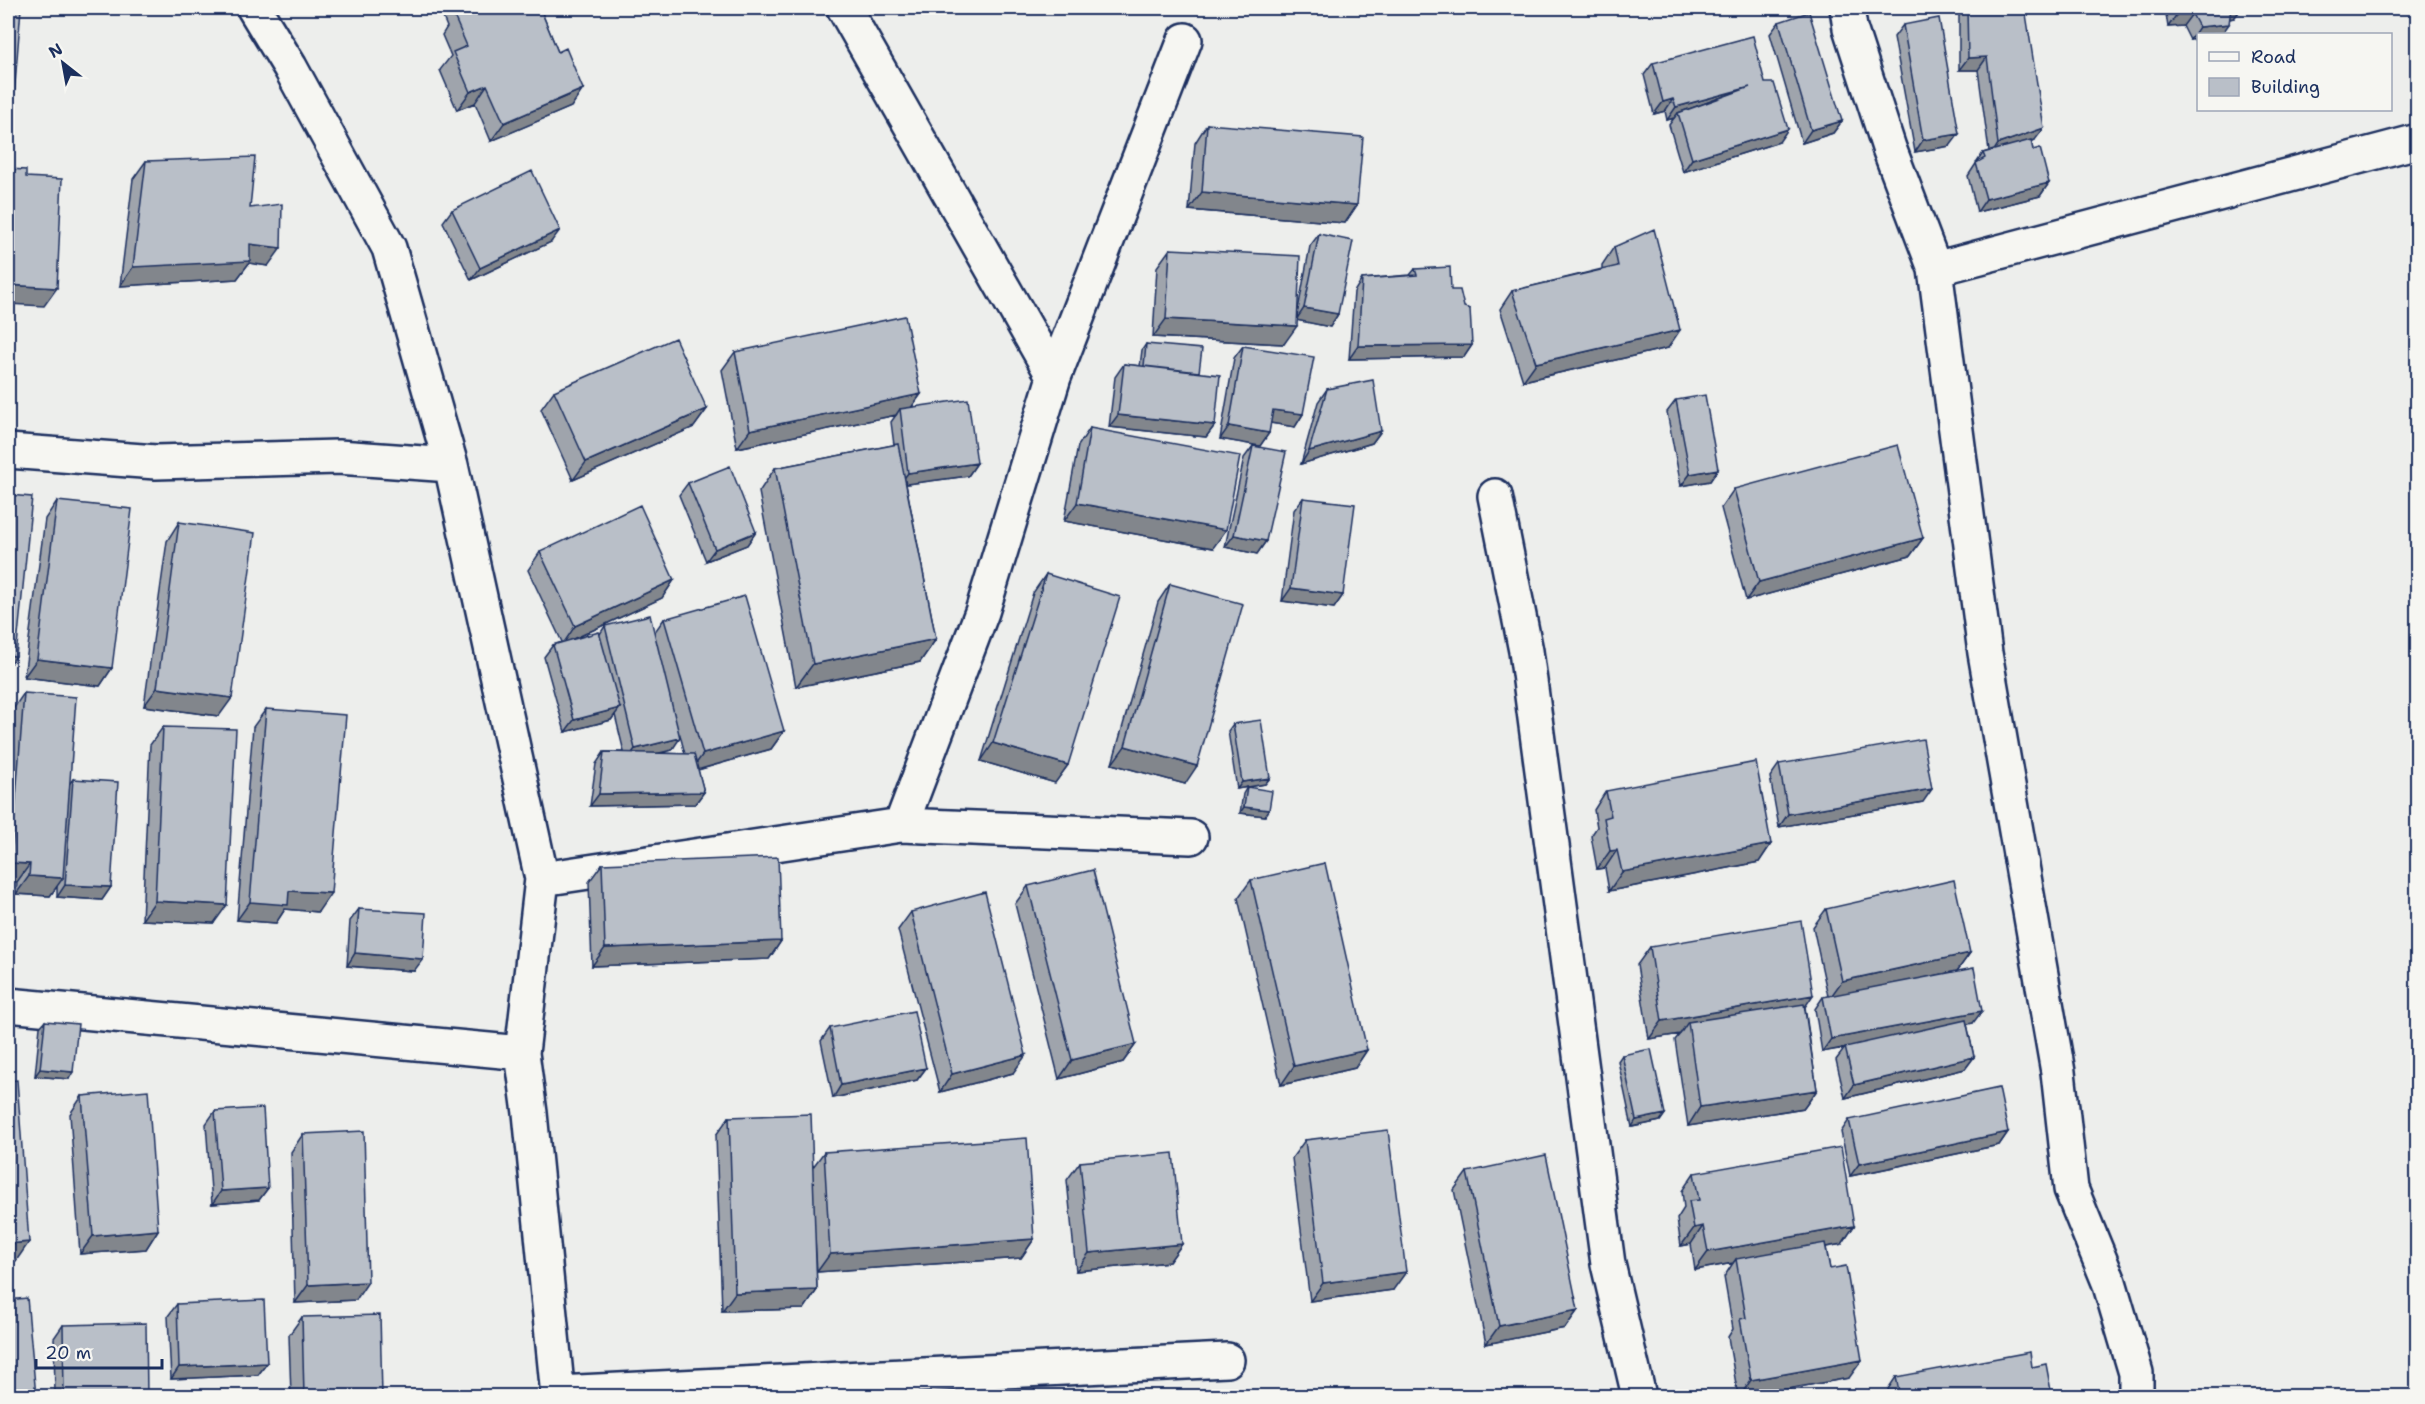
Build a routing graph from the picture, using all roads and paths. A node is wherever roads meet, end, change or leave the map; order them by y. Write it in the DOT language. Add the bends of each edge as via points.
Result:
graph roads {
  1 [pos="254,8"];
  2 [pos="844,8"];
  3 [pos="1847,8"];
  4 [pos="1185,40"];
  5 [pos="2418,141"];
  6 [pos="1935,269"];
  7 [pos="1054,377"];
  8 [pos="8,450"];
  9 [pos="451,465"];
  10 [pos="1495,496"];
  11 [pos="900,825"];
  12 [pos="1191,837"];
  13 [pos="542,879"];
  14 [pos="8,1005"];
  15 [pos="522,1053"];
  16 [pos="1227,1360"];
  17 [pos="558,1395"];
  18 [pos="1639,1396"];
  19 [pos="2136,1396"];
  1 -- 9 [label="street" via="389,248"];
  2 -- 7 [label="street"];
  3 -- 6 [label="street" via="1889,148"];
  4 -- 7 [label="street"];
  5 -- 6 [label="street"];
  6 -- 19 [label="street" via="1985,652 2058,1072 2071,1189 2109,1282 2136,1373"];
  7 -- 11 [label="street" via="982,612"];
  8 -- 9 [label="street" via="156,462 338,457"];
  9 -- 13 [label="street"];
  10 -- 18 [label="street" via="1526,651 1608,1264"];
  11 -- 12 [label="street"];
  11 -- 13 [label="street"];
  13 -- 15 [label="street"];
  14 -- 15 [label="street"];
  15 -- 17 [label="street"];
  16 -- 17 [label="street"];
}
